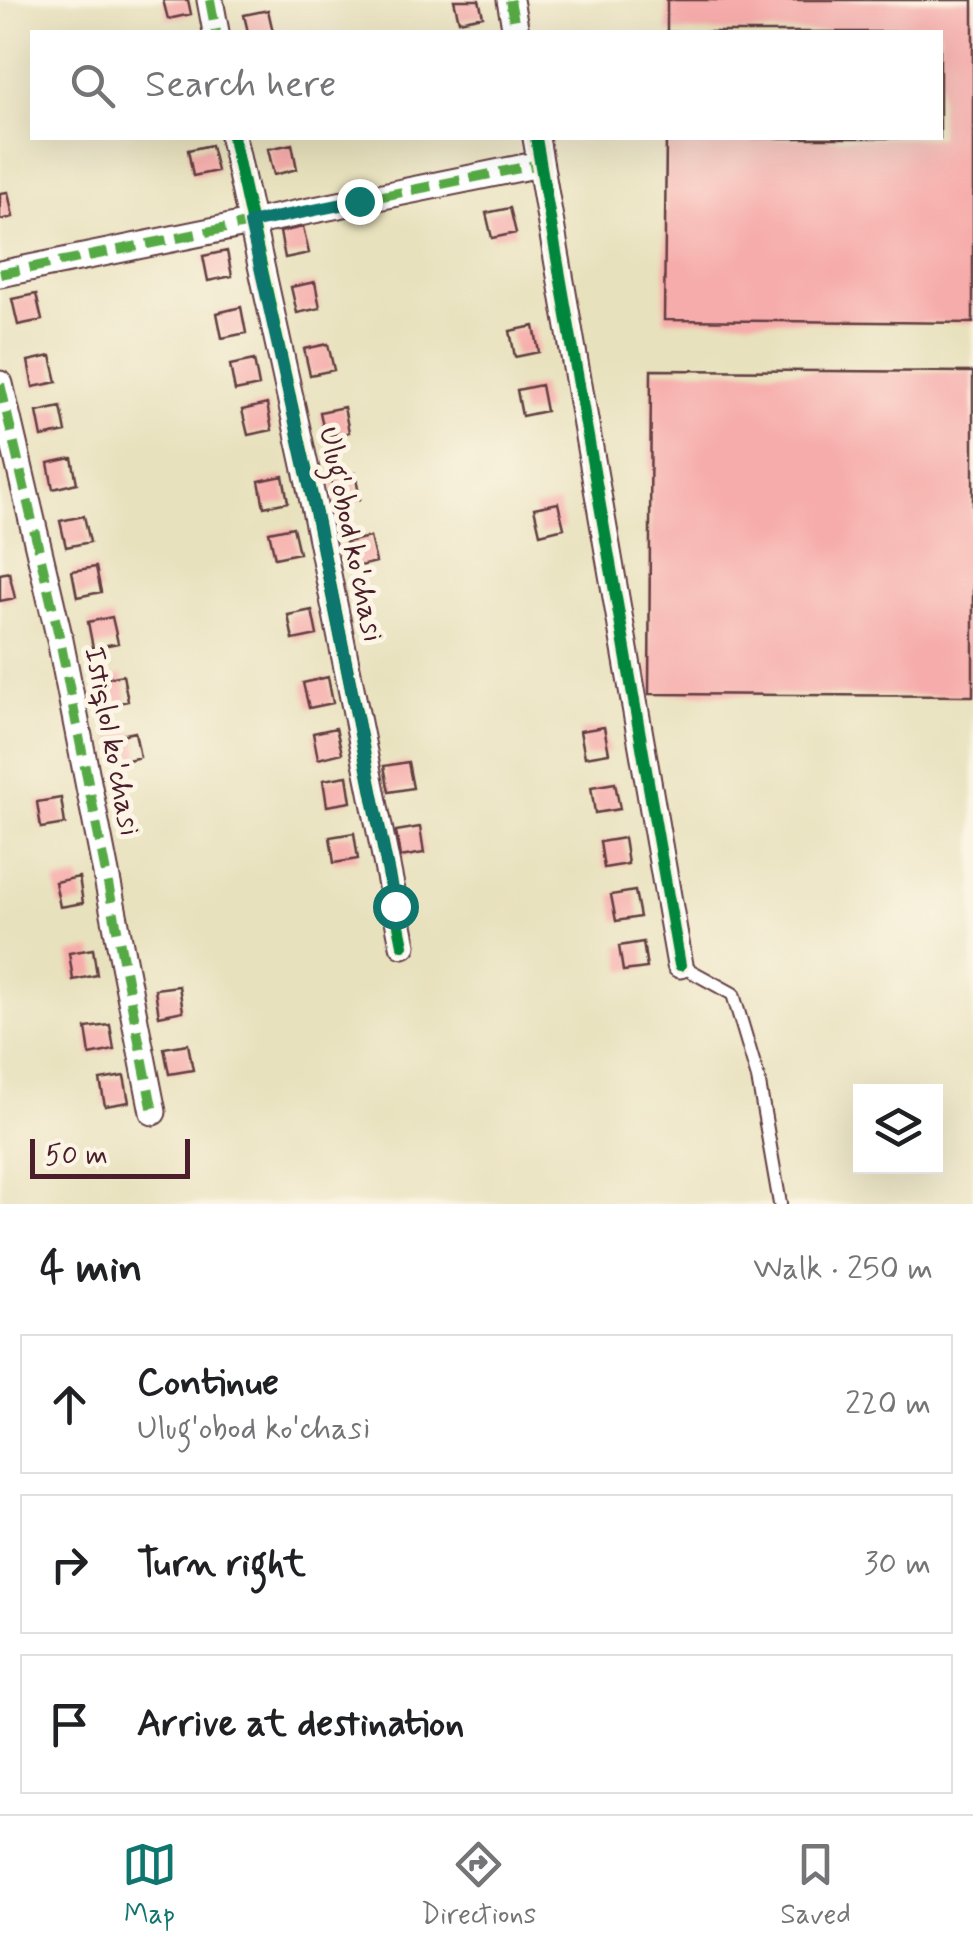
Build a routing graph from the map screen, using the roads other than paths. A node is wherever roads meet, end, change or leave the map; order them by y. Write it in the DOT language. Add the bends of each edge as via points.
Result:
graph roads {
  1 [pos="210,0"];
  2 [pos="510,0"];
  3 [pos="216,30"];
  4 [pos="516,30"];
  5 [pos="233,140"];
  6 [pos="536,140"];
  7 [pos="540,164"];
  8 [pos="250,223"];
  9 [pos="0,274"];
  10 [pos="0,384"];
  11 [pos="403,945"];
  12 [pos="680,966"];
  13 [pos="154,1112"];
  14 [pos="780,1204"];
  1 -- 3 [label="street"];
  2 -- 4 [label="street"];
  5 -- 8 [label="street, Ulug'obod ko'chasi"];
  6 -- 7 [label="street"];
  7 -- 8 [label="street"];
  7 -- 12 [label="street"];
  8 -- 9 [label="street"];
  8 -- 11 [label="street, Ulug'obod ko'chasi"];
  10 -- 13 [label="street, Istiqlol ko'chasi" via="60,640"];
  12 -- 14 [label="lane" via="734,994 758,1078"];
}
